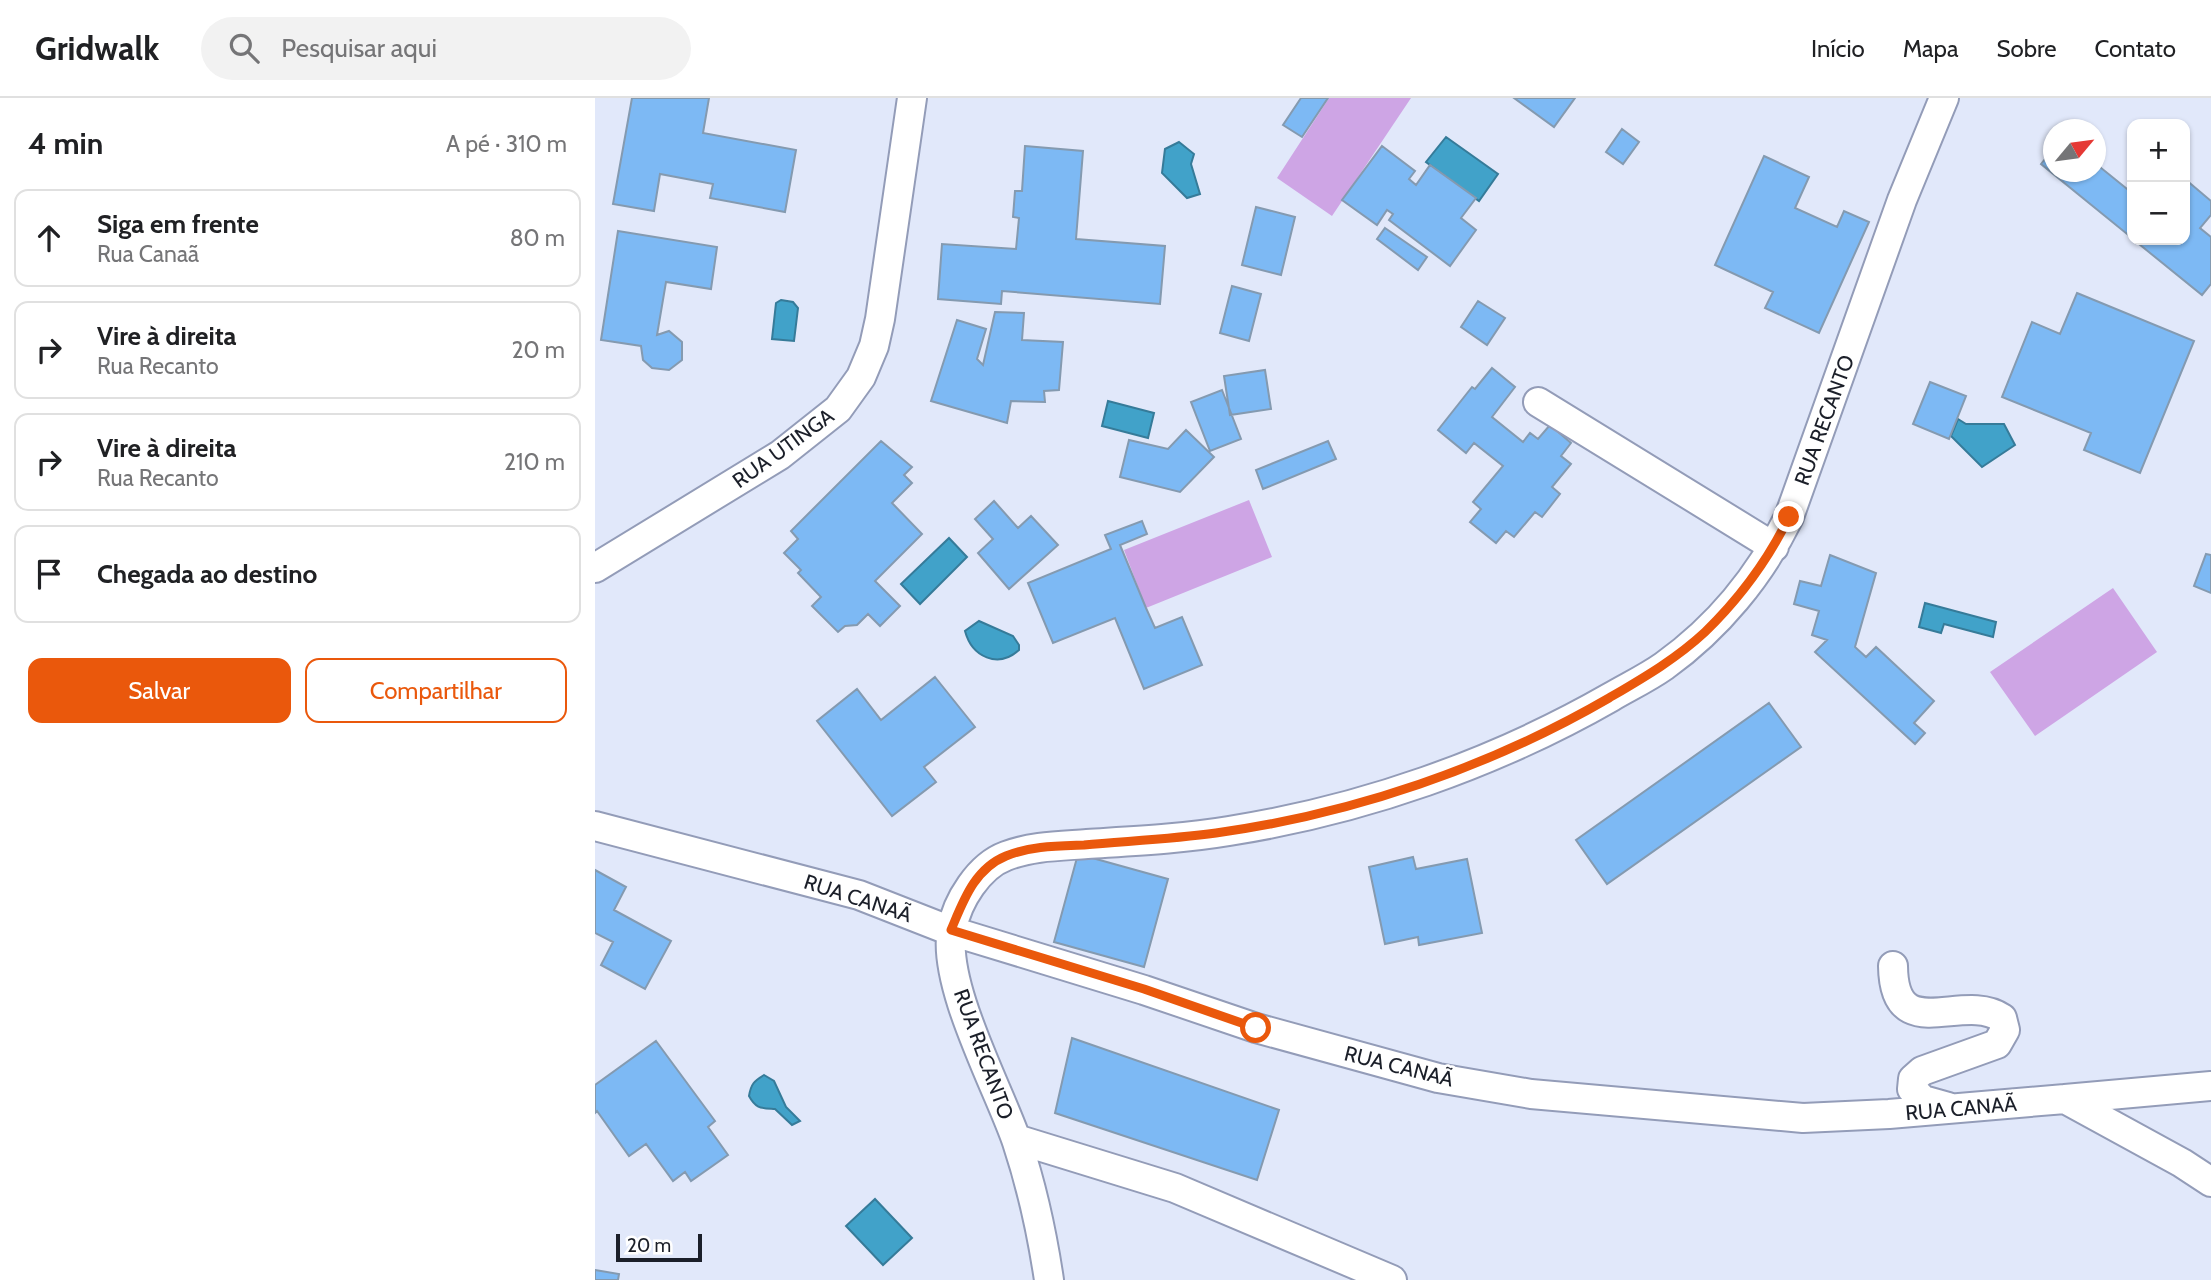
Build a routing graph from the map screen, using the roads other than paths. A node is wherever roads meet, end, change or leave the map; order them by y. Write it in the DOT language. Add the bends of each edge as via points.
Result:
graph roads {
  1 [pos="912,98"];
  2 [pos="1944,98"];
  3 [pos="1538,402"];
  4 [pos="1774,547"];
  5 [pos="595,568"];
  6 [pos="595,826"];
  7 [pos="951,930"];
  8 [pos="1893,966"];
  9 [pos="2211,1086"];
  10 [pos="2065,1098"];
  11 [pos="1954,1108"];
  12 [pos="1016,1139"];
  13 [pos="2211,1182"];
  14 [pos="1049,1280"];
  15 [pos="1392,1280"];
  1 -- 5 [label="street, RUA UTINGA" via="880,319 861,377 838,409 780,455"];
  2 -- 4 [label="street, RUA RECANTO"];
  3 -- 4 [label="street"];
  4 -- 7 [label="street, RUA RECANTO" via="1729,608 1662,667 1518,747 1386,794 1293,818 1168,840 1037,848 1005,856 983,870 966,893"];
  6 -- 7 [label="street, RUA CANAÃ" via="859,895"];
  7 -- 11 [label="street, RUA CANAÃ" via="1256,1028 1438,1079 1531,1094 1803,1118"];
  7 -- 12 [label="street, RUA RECANTO" via="954,973 980,1055"];
  8 -- 11 [label="street" via="1893,988 1911,1009 1923,1014 1989,1009 2002,1018 2005,1030 1997,1044 1922,1071 1913,1079 1912,1089 1923,1100"];
  9 -- 10 [label="street, RUA CANAÃ"];
  10 -- 11 [label="street, RUA CANAÃ"];
  10 -- 13 [label="street"];
  12 -- 14 [label="street, RUA RECANTO" via="1038,1211"];
  12 -- 15 [label="street" via="1188,1193"];
}
